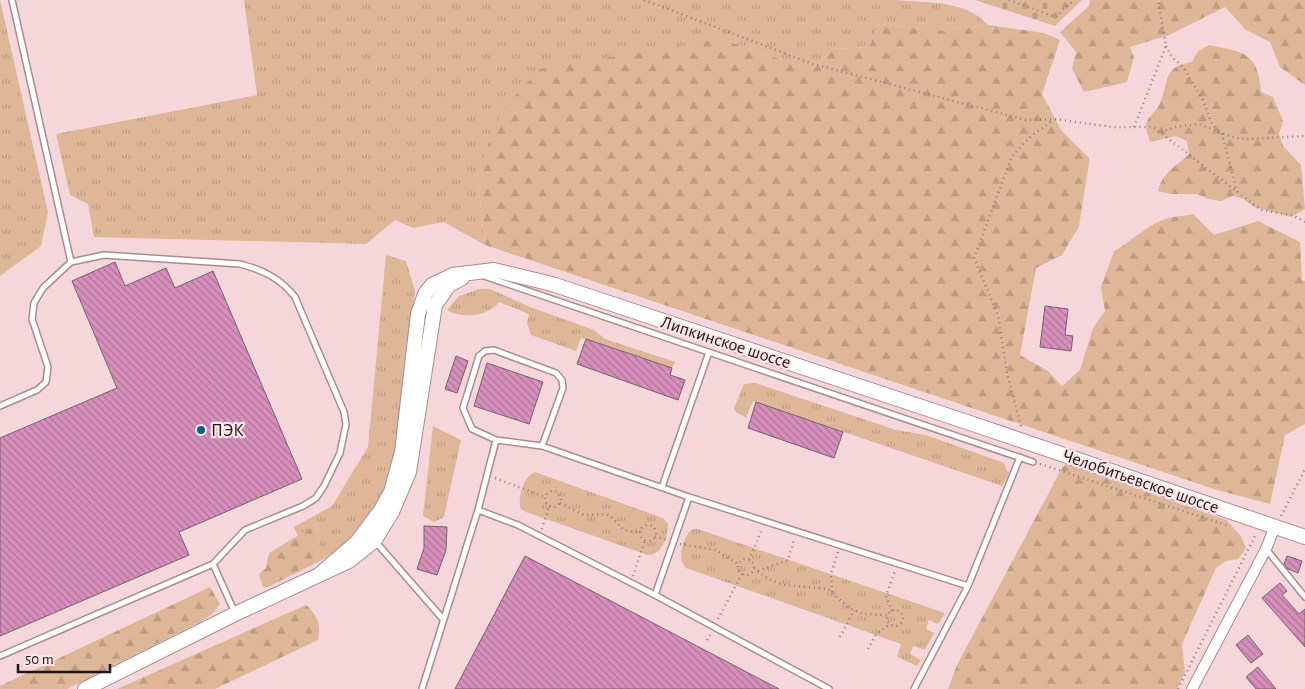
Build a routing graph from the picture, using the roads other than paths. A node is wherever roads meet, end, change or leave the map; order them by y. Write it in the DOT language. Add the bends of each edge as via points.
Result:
graph roads {
  1 [pos="12,0"];
  2 [pos="71,262"];
  3 [pos="474,272"];
  4 [pos="442,280"];
  5 [pos="431,324"];
  6 [pos="709,352"];
  7 [pos="0,406"];
  8 [pos="976,425"];
  9 [pos="496,440"];
  10 [pos="542,446"];
  11 [pos="1020,457"];
  12 [pos="1033,462"];
  13 [pos="662,487"];
  14 [pos="689,497"];
  15 [pos="478,510"];
  16 [pos="1273,522"];
  17 [pos="369,537"];
  18 [pos="1305,537"];
  19 [pos="1266,549"];
  20 [pos="213,564"];
  21 [pos="968,586"];
  22 [pos="655,595"];
  23 [pos="1305,597"];
  24 [pos="235,614"];
  25 [pos="442,618"];
  26 [pos="0,656"];
  27 [pos="1193,688"];
  28 [pos="85,689"];
  29 [pos="422,689"];
  30 [pos="829,689"];
  31 [pos="914,689"];
  1 -- 2 [label="lane"];
  2 -- 7 [label="lane" via="43,288 34,303 32,319 48,367 46,382 37,390"];
  2 -- 20 [label="lane" via="104,255 240,264 272,275 295,297 344,412 346,424 342,444 316,498 245,530"];
  3 -- 4 [label="street, Липкинское шоссе"];
  3 -- 5 [label="street, Липкинское шоссе" via="449,285 443,292 435,305"];
  3 -- 6 [label="lane"];
  3 -- 8 [label="street, Липкинское шоссе" via="494,270 552,284"];
  4 -- 5 [label="street" via="431,305"];
  4 -- 17 [label="street, Липкинское шоссе" via="425,294 418,314 398,469"];
  5 -- 17 [label="street, Липкинское шоссе" via="409,472 392,512"];
  6 -- 11 [label="lane"];
  6 -- 13 [label="lane"];
  8 -- 16 [label="street, Челобитьевское шоссе"];
  9 -- 10 [label="lane"];
  9 -- 10 [label="lane" via="472,429 463,408 479,356 494,350 556,374 562,380 563,388"];
  9 -- 15 [label="lane"];
  10 -- 13 [label="lane"];
  11 -- 12 [label="lane"];
  11 -- 21 [label="lane"];
  13 -- 14 [label="lane"];
  14 -- 21 [label="lane"];
  14 -- 22 [label="lane"];
  15 -- 22 [label="lane" via="518,525"];
  15 -- 25 [label="lane"];
  16 -- 18 [label="street, Челобитьевское шоссе"];
  16 -- 19 [label="street"];
  17 -- 24 [label="street, Липкинское шоссе" via="320,574"];
  17 -- 25 [label="lane"];
  19 -- 23 [label="lane"];
  19 -- 27 [label="street"];
  20 -- 24 [label="lane"];
  20 -- 26 [label="lane"];
  21 -- 31 [label="lane"];
  22 -- 30 [label="lane"];
  24 -- 28 [label="street, Липкинское шоссе"];
  25 -- 29 [label="lane"];
}
